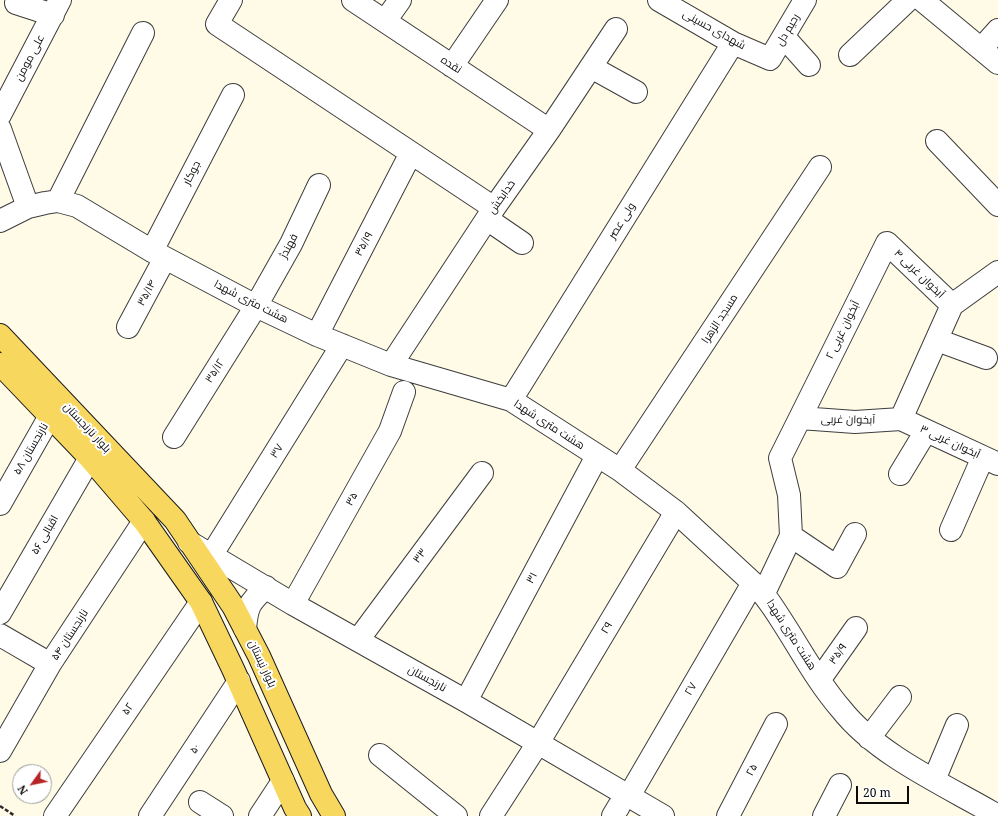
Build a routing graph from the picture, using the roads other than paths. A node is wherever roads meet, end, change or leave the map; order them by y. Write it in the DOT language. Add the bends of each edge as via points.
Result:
graph roads {
  1 [pos="230,0"];
  2 [pos="353,0"];
  3 [pos="400,0"];
  4 [pos="497,0"];
  5 [pos="805,0"];
  6 [pos="908,0"];
  7 [pos="922,0"];
  8 [pos="16,3"];
  9 [pos="671,3"];
  10 [pos="57,8"];
  11 [pos="385,21"];
  12 [pos="616,29"];
  13 [pos="998,30"];
  14 [pos="143,34"];
  15 [pos="784,37"];
  16 [pos="733,42"];
  17 [pos="981,49"];
  18 [pos="850,55"];
  19 [pos="770,59"];
  20 [pos="998,63"];
  21 [pos="809,65"];
  22 [pos="452,66"];
  23 [pos="591,67"];
  24 [pos="636,92"];
  25 [pos="233,95"];
  26 [pos="0,115"];
  27 [pos="0,129"];
  28 [pos="549,130"];
  29 [pos="937,141"];
  30 [pos="411,153"];
  31 [pos="820,168"];
  32 [pos="319,184"];
  33 [pos="58,201"];
  34 [pos="998,206"];
  35 [pos="28,207"];
  36 [pos="490,214"];
  37 [pos="0,221"];
  38 [pos="522,243"];
  39 [pos="886,243"];
  40 [pos="159,255"];
  41 [pos="992,283"];
  42 [pos="952,305"];
  43 [pos="256,306"];
  44 [pos="128,327"];
  45 [pos="0,335"];
  46 [pos="317,335"];
  47 [pos="937,340"];
  48 [pos="342,345"];
  49 [pos="986,358"];
  50 [pos="0,364"];
  51 [pos="391,366"];
  52 [pos="404,392"];
  53 [pos="510,400"];
  54 [pos="50,416"];
  55 [pos="800,418"];
  56 [pos="901,419"];
  57 [pos="926,431"];
  58 [pos="174,437"];
  59 [pos="597,456"];
  60 [pos="90,458"];
  61 [pos="991,461"];
  62 [pos="620,470"];
  63 [pos="482,473"];
  64 [pos="900,474"];
  65 [pos="0,504"];
  66 [pos="676,512"];
  67 [pos="175,520"];
  68 [pos="144,521"];
  69 [pos="951,530"];
  70 [pos="855,534"];
  71 [pos="791,536"];
  72 [pos="190,542"];
  73 [pos="211,556"];
  74 [pos="266,587"];
  75 [pos="758,588"];
  76 [pos="201,602"];
  77 [pos="294,604"];
  78 [pos="0,613"];
  79 [pos="856,628"];
  80 [pos="245,629"];
  81 [pos="0,635"];
  82 [pos="358,640"];
  83 [pos="50,664"];
  84 [pos="820,679"];
  85 [pos="239,681"];
  86 [pos="900,697"];
  87 [pos="466,701"];
  88 [pos="776,724"];
  89 [pos="957,725"];
  90 [pos="869,738"];
  91 [pos="538,743"];
  92 [pos="0,751"];
  93 [pos="380,755"];
  94 [pos="934,780"];
  95 [pos="283,781"];
  96 [pos="840,785"];
  97 [pos="200,802"];
  98 [pos="620,806"];
  99 [pos="997,813"];
  100 [pos="55,816"];
  101 [pos="150,816"];
  102 [pos="222,816"];
  103 [pos="260,816"];
  104 [pos="300,816"];
  105 [pos="334,816"];
  106 [pos="456,816"];
  107 [pos="491,816"];
  108 [pos="663,816"];
  109 [pos="728,816"];
  110 [pos="824,816"];
  1 -- 30 [label="street" via="217,24"];
  2 -- 11 [label="street, نقده"];
  3 -- 11 [label="street"];
  4 -- 22 [label="street"];
  5 -- 15 [label="street, رحیم دل"];
  6 -- 18 [label="street"];
  7 -- 17 [label="street"];
  8 -- 10 [label="street"];
  9 -- 16 [label="street, شهدای حسینی"];
  10 -- 26 [label="street, علی مومن"];
  11 -- 22 [label="street, نقده"];
  12 -- 23 [label="street, خدابخش"];
  13 -- 17 [label="street"];
  14 -- 33 [label="street"];
  15 -- 19 [label="street, رحیم دل"];
  15 -- 21 [label="street"];
  16 -- 19 [label="street, شهدای حسینی"];
  16 -- 53 [label="street, ولی عصر"];
  17 -- 20 [label="street"];
  22 -- 28 [label="street, نقده"];
  23 -- 24 [label="street"];
  23 -- 28 [label="street, خدابخش"];
  25 -- 40 [label="street, جوکار"];
  27 -- 35 [label="street"];
  28 -- 36 [label="street, خدابخش"];
  29 -- 34 [label="street"];
  30 -- 36 [label="street"];
  30 -- 46 [label="street, ۳۵/۱۹"];
  31 -- 62 [label="street, مسجد الزهرا"];
  32 -- 43 [label="street, فهندژ" via="291,244"];
  33 -- 35 [label="street, هشت متری شهدا"];
  33 -- 40 [label="street, هشت متری شهدا" via="77,206"];
  35 -- 37 [label="street, هشت متری شهدا"];
  36 -- 38 [label="street"];
  36 -- 51 [label="street, خدابخش"];
  39 -- 42 [label="street, آبخوان غربی ۴"];
  39 -- 55 [label="street, آبخوان غربی ۲"];
  40 -- 43 [label="street, هشت متری شهدا"];
  40 -- 44 [label="street, ۳۵/۱۴"];
  41 -- 42 [label="street"];
  42 -- 47 [label="street"];
  43 -- 46 [label="street, هشت متری شهدا"];
  43 -- 58 [label="street, ۳۵/۱۲"];
  45 -- 67 [label="main road, بلوار نارنجستان"];
  46 -- 48 [label="street, هشت متری شهدا"];
  47 -- 49 [label="street"];
  47 -- 56 [label="street"];
  48 -- 51 [label="street, هشت متری شهدا"];
  48 -- 73 [label="street, ۳۷"];
  50 -- 54 [label="main road, بلوار نارنجستان"];
  51 -- 53 [label="street, هشت متری شهدا"];
  52 -- 77 [label="street, ۳۵" via="390,430"];
  53 -- 59 [label="street, هشت متری شهدا"];
  54 -- 60 [label="main road, بلوار نارنجستان"];
  54 -- 65 [label="street, نارنجستان ۵۸"];
  55 -- 56 [label="street, آبخوان غربی" via="855,422"];
  55 -- 71 [label="street" via="780,458 789,495"];
  56 -- 57 [label="street, آبخوان غربی ۳"];
  57 -- 61 [label="street, آبخوان غربی ۳"];
  57 -- 64 [label="street"];
  59 -- 62 [label="street, هشت متری شهدا"];
  59 -- 87 [label="street, ۳۱"];
  60 -- 68 [label="main road, بلوار نارنجستان"];
  60 -- 78 [label="street, اقبالی ۵۶"];
  61 -- 69 [label="street"];
  62 -- 66 [label="street, هشت متری شهدا"];
  63 -- 82 [label="street, ۳۳"];
  66 -- 75 [label="street, هشت متری شهدا"];
  66 -- 91 [label="street, ۲۹"];
  67 -- 72 [label="main road, بلوار نیستان"];
  68 -- 76 [label="main road"];
  68 -- 83 [label="street, نارنجستان ۵۴"];
  70 -- 71 [label="street" via="837,567"];
  71 -- 75 [label="street"];
  72 -- 73 [label="street, نارنجستان"];
  72 -- 80 [label="main road, بلوار نیستان" via="233,606"];
  73 -- 74 [label="street, نارنجستان"];
  74 -- 77 [label="street, نارنجستان"];
  74 -- 80 [label="street" via="252,600 247,612"];
  75 -- 84 [label="street, هشت متری شهدا"];
  75 -- 98 [label="street, ۲۷"];
  76 -- 85 [label="main road"];
  76 -- 100 [label="street, ۵۲"];
  77 -- 82 [label="street, نارنجستان"];
  79 -- 84 [label="street, ۳۵/۹"];
  80 -- 105 [label="main road, بلوار نیستان" via="321,794"];
  81 -- 83 [label="street"];
  82 -- 87 [label="street, نارنجستان"];
  83 -- 92 [label="street, نارنجستان ۵۴"];
  84 -- 90 [label="street, هشت متری شهدا" via="841,710"];
  85 -- 95 [label="main road"];
  85 -- 101 [label="street, ۵۰"];
  86 -- 90 [label="street"];
  87 -- 91 [label="street, نارنجستان"];
  88 -- 109 [label="street, ۲۵"];
  89 -- 94 [label="street"];
  90 -- 94 [label="street, هشت متری شهدا"];
  91 -- 98 [label="street, نارنجستان"];
  91 -- 107 [label="street, ۲۹"];
  93 -- 106 [label="street"];
  94 -- 99 [label="street, هشت متری شهدا"];
  95 -- 103 [label="street"];
  95 -- 104 [label="main road"];
  96 -- 110 [label="street"];
  97 -- 102 [label="street"];
  98 -- 108 [label="street, نارنجستان"];
}
